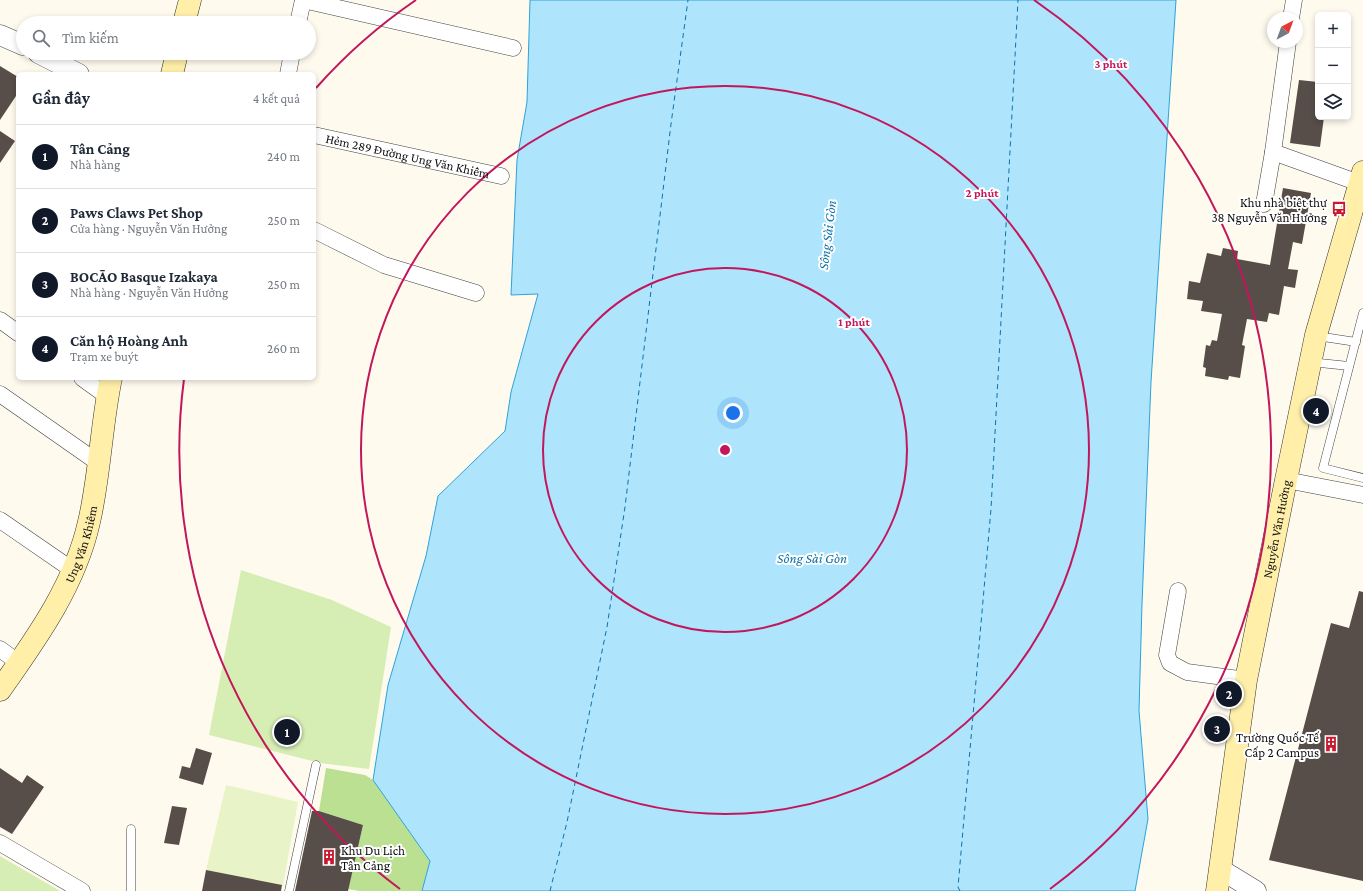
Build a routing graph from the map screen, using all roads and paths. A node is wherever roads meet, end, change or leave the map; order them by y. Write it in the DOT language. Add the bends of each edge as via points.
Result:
graph roads {
  1 [pos="190,0"];
  2 [pos="303,0"];
  3 [pos="1294,0"];
  4 [pos="1292,12"];
  5 [pos="186,16"];
  6 [pos="300,16"];
  7 [pos="0,36"];
  8 [pos="16,42"];
  9 [pos="513,48"];
  10 [pos="1287,48"];
  11 [pos="52,60"];
  12 [pos="175,60"];
  13 [pos="291,60"];
  14 [pos="75,72"];
  15 [pos="172,72"];
  16 [pos="288,72"];
  17 [pos="316,135"];
  18 [pos="1273,152"];
  19 [pos="501,176"];
  20 [pos="1361,178"];
  21 [pos="1264,204"];
  22 [pos="316,231"];
  23 [pos="476,293"];
  24 [pos="1363,313"];
  25 [pos="0,320"];
  26 [pos="16,332"];
  27 [pos="1316,335"];
  28 [pos="1356,342"];
  29 [pos="1310,362"];
  30 [pos="1349,366"];
  31 [pos="88,380"];
  32 [pos="109,387"];
  33 [pos="0,394"];
  34 [pos="100,464"];
  35 [pos="1363,478"];
  36 [pos="1286,480"];
  37 [pos="1363,495"];
  38 [pos="0,520"];
  39 [pos="74,571"];
  40 [pos="1178,591"];
  41 [pos="0,649"];
  42 [pos="19,663"];
  43 [pos="1246,680"];
  44 [pos="0,690"];
  45 [pos="316,765"];
  46 [pos="131,829"];
  47 [pos="0,843"];
  48 [pos="1220,869"];
  49 [pos="82,891"];
  50 [pos="131,891"];
  51 [pos="289,891"];
  52 [pos="1217,891"];
  53 [pos="1256,891"];
  1 -- 5 [label="main road"];
  2 -- 6 [label="street"];
  2 -- 9 [label="street"];
  3 -- 4 [label="street"];
  7 -- 8 [label="street"];
  10 -- 18 [label="street"];
  11 -- 14 [label="street"];
  12 -- 15 [label="main road"];
  13 -- 16 [label="street"];
  17 -- 19 [label="street, Hẻm 289 Đường Ung Văn Khiêm"];
  18 -- 20 [label="street"];
  18 -- 21 [label="street"];
  20 -- 27 [label="main road, Nguyễn Văn Hưởng"];
  22 -- 23 [label="street" via="384,265"];
  24 -- 28 [label="lane"];
  25 -- 26 [label="street"];
  27 -- 28 [label="lane"];
  27 -- 29 [label="main road, Nguyễn Văn Hưởng"];
  28 -- 30 [label="lane"];
  29 -- 30 [label="lane"];
  29 -- 36 [label="main road, Nguyễn Văn Hưởng"];
  30 -- 35 [label="lane" via="1323,468"];
  31 -- 32 [label="street"];
  32 -- 34 [label="main road, Ung Văn Khiêm"];
  33 -- 34 [label="street"];
  34 -- 39 [label="main road, Ung Văn Khiêm" via="89,523"];
  36 -- 37 [label="street"];
  36 -- 43 [label="main road, Nguyễn Văn Hưởng"];
  38 -- 39 [label="street"];
  39 -- 42 [label="main road, Ung Văn Khiêm" via="50,616"];
  40 -- 43 [label="street" via="1168,655 1170,663 1187,672"];
  41 -- 42 [label="street"];
  42 -- 44 [label="main road, Ung Văn Khiêm"];
  43 -- 48 [label="main road, Nguyễn Văn Hưởng"];
  45 -- 51 [label="lane"];
  46 -- 50 [label="lane"];
  47 -- 49 [label="street"];
  48 -- 52 [label="main road, Nguyễn Văn Hưởng"];
  48 -- 53 [label="street"];
}
